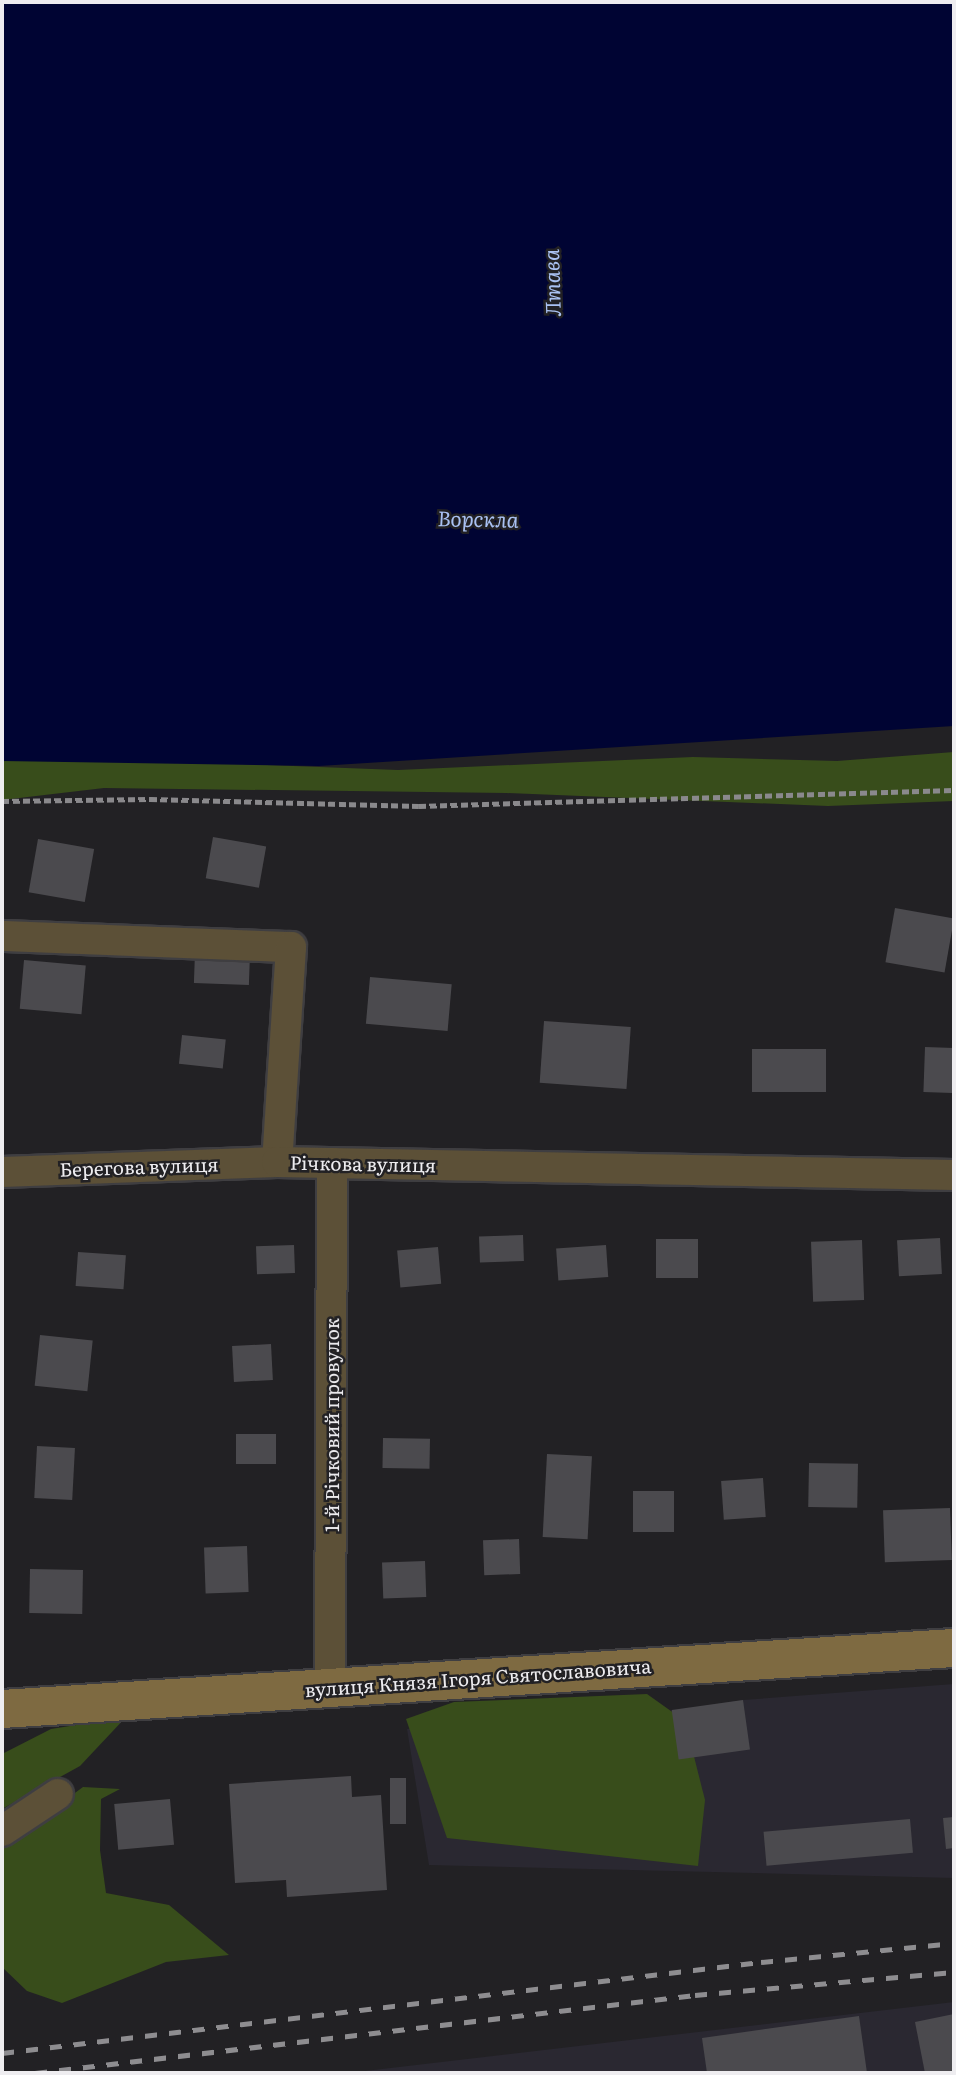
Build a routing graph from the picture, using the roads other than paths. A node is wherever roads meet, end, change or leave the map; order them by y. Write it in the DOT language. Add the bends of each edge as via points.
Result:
graph roads {
  1 [pos="2,936"];
  2 [pos="277,1162"];
  3 [pos="332,1163"];
  4 [pos="2,1172"];
  5 [pos="954,1175"];
  6 [pos="954,1648"];
  7 [pos="330,1687"];
  8 [pos="2,1709"];
  9 [pos="58,1794"];
  10 [pos="2,1831"];
  1 -- 2 [label="street, Річкова вулиця" via="290,947"];
  2 -- 3 [label="street, Річкова вулиця"];
  2 -- 4 [label="street, Берегова вулиця"];
  3 -- 5 [label="street, Річкова вулиця"];
  3 -- 7 [label="street, 1-й Річковий провулок"];
  6 -- 7 [label="street, вулиця Князя Ігоря Святославовича"];
  7 -- 8 [label="street, вулиця Князя Ігоря Святославовича"];
  9 -- 10 [label="street"];
}
